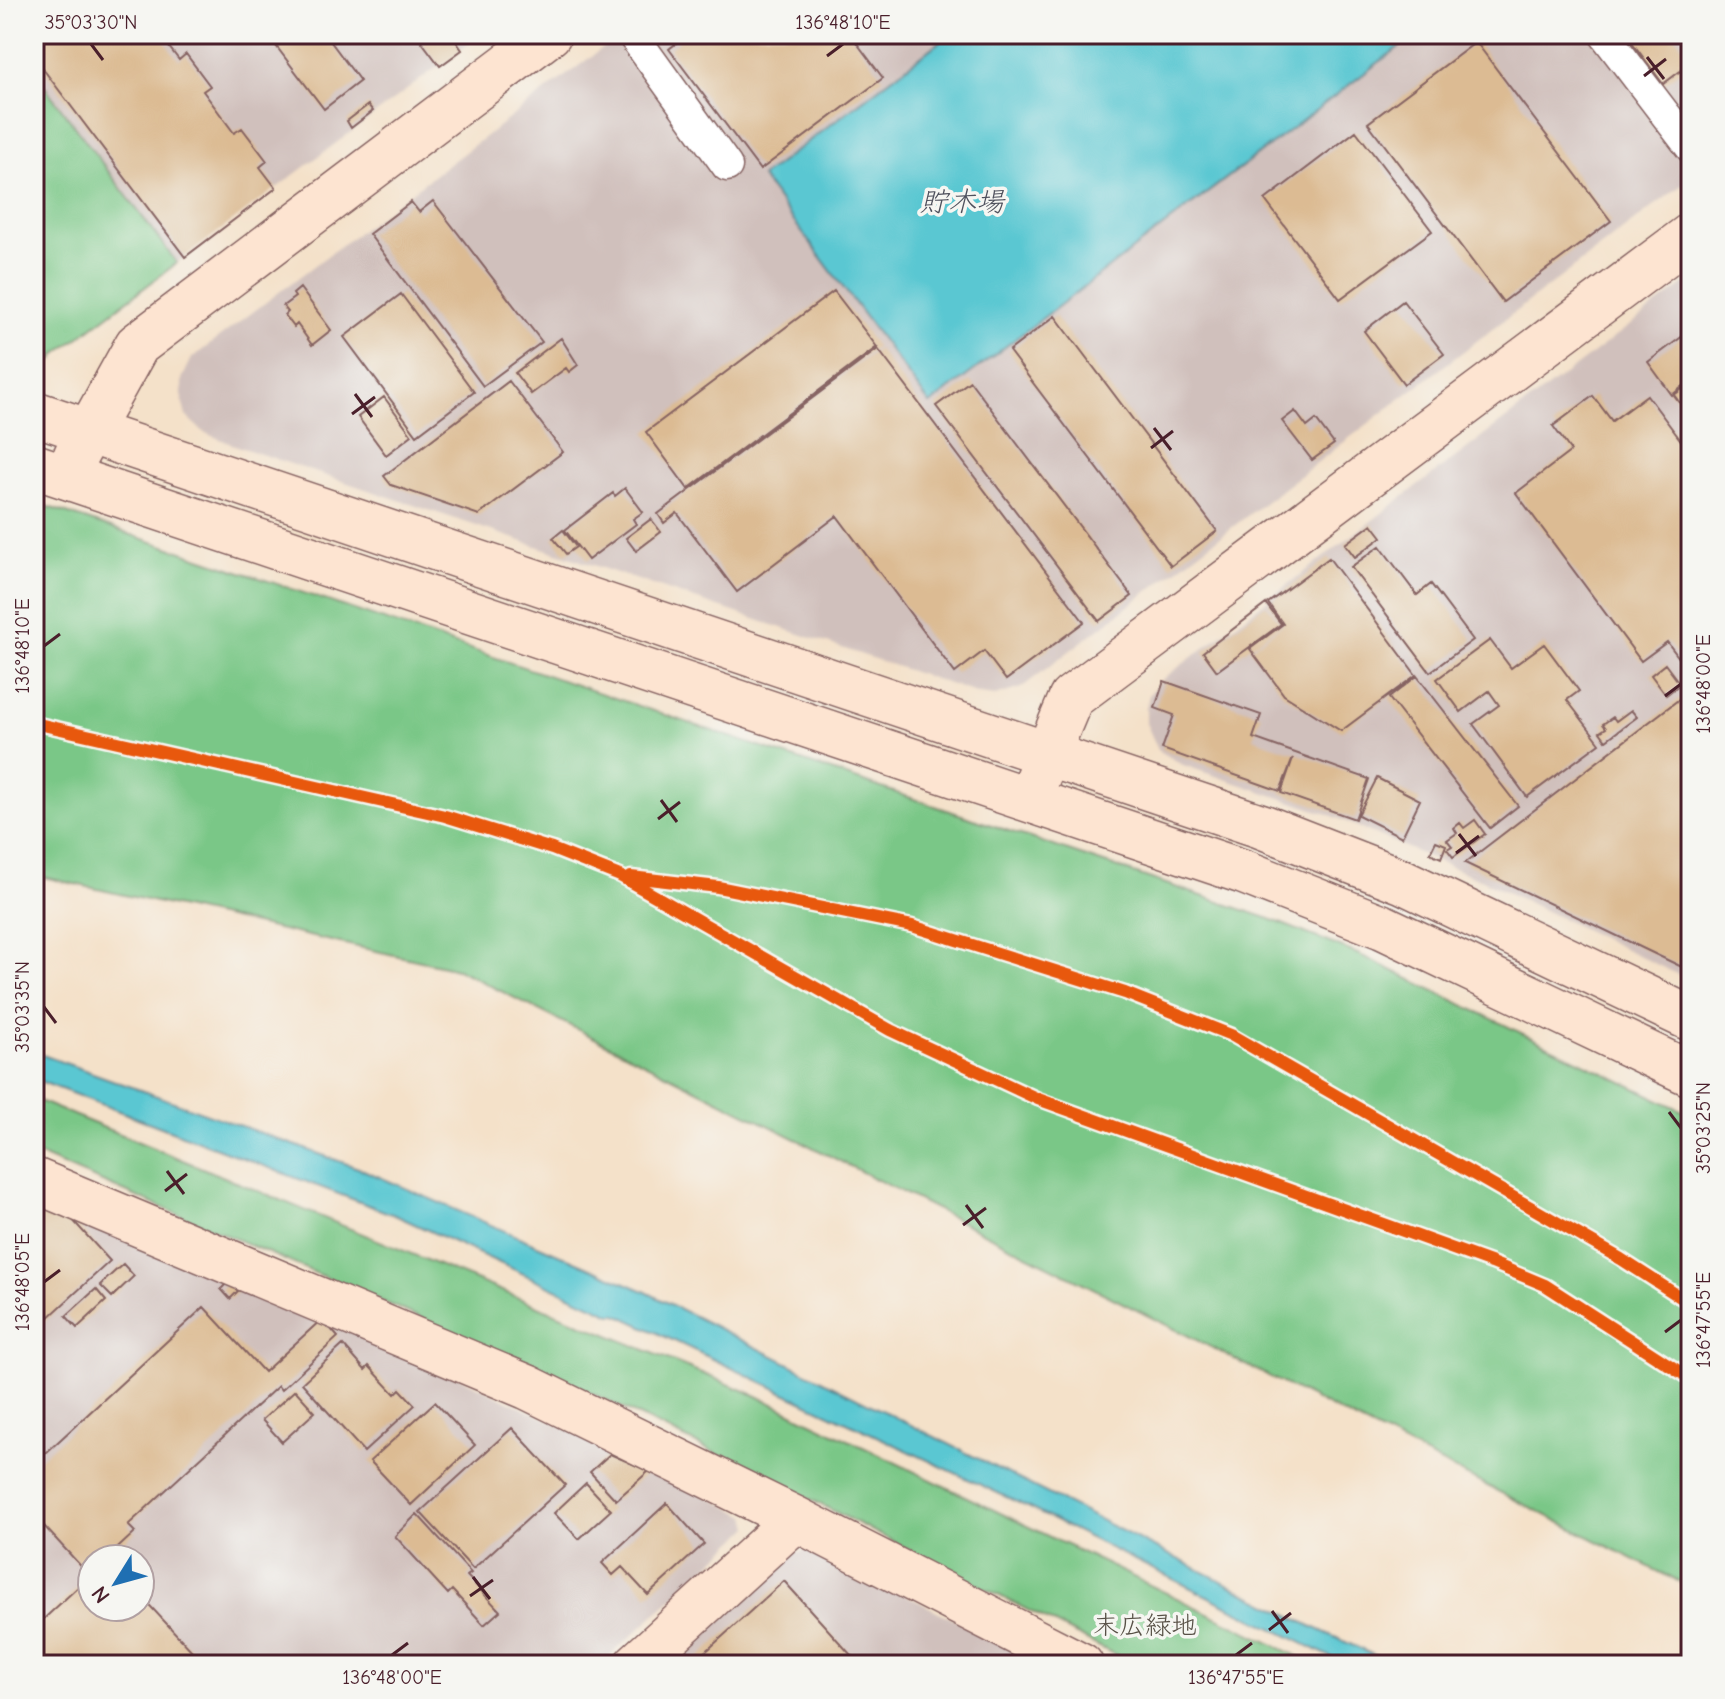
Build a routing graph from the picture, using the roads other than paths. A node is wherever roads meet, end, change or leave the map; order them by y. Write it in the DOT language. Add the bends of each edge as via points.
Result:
graph roads {
  1 [pos="549,34"];
  2 [pos="632,34"];
  3 [pos="1604,34"];
  4 [pos="1691,148"];
  5 [pos="727,166"];
  6 [pos="1691,235"];
  7 [pos="34,413"];
  8 [pos="89,431"];
  9 [pos="49,471"];
  10 [pos="1047,754"];
  11 [pos="1028,800"];
  12 [pos="1691,1019"];
  13 [pos="1691,1074"];
  14 [pos="34,1180"];
  15 [pos="796,1519"];
  16 [pos="636,1665"];
  17 [pos="1081,1665"];
  1 -- 8 [label="street" via="137,345"];
  2 -- 5 [label="street"];
  3 -- 4 [label="street"];
  6 -- 10 [label="street" via="1071,698"];
  7 -- 8 [label="street"];
  8 -- 9 [label="street"];
  8 -- 10 [label="street"];
  9 -- 11 [label="street"];
  10 -- 11 [label="street"];
  10 -- 12 [label="street" via="1261,826 1402,881"];
  11 -- 13 [label="street" via="1244,872 1383,927"];
  14 -- 15 [label="street" via="527,1387"];
  15 -- 16 [label="street"];
  15 -- 17 [label="street"];
}
